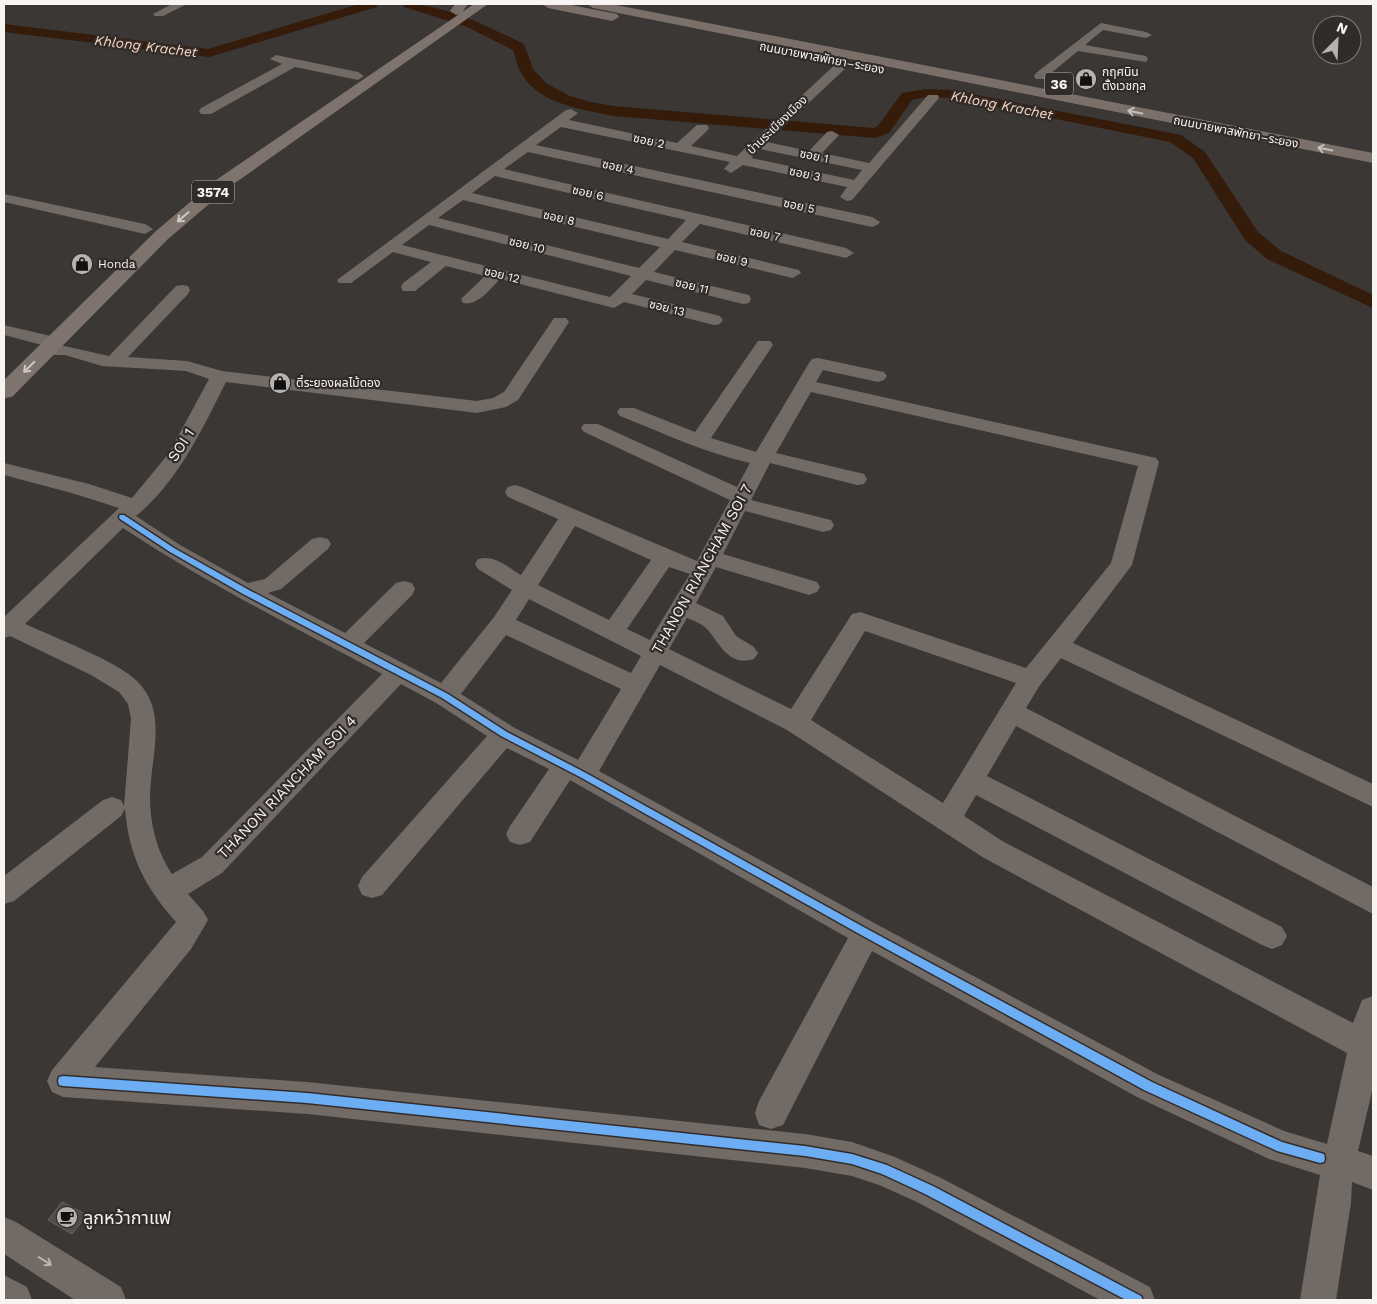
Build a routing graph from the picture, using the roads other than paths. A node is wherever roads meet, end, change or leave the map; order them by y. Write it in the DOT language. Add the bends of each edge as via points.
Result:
graph roads {
  1 [pos="182,4"];
  2 [pos="482,4"];
  3 [pos="552,4"];
  4 [pos="595,4"];
  5 [pos="646,4"];
  6 [pos="456,13"];
  7 [pos="159,14"];
  8 [pos="1146,34"];
  9 [pos="1076,47"];
  10 [pos="274,59"];
  11 [pos="1142,59"];
  12 [pos="292,62"];
  13 [pos="850,64"];
  14 [pos="1033,74"];
  15 [pos="358,76"];
  16 [pos="1055,79"];
  17 [pos="1074,84"];
  18 [pos="1121,96"];
  19 [pos="933,98"];
  20 [pos="1098,105"];
  21 [pos="206,111"];
  22 [pos="574,111"];
  23 [pos="558,122"];
  24 [pos="702,128"];
  25 [pos="832,135"];
  26 [pos="762,145"];
  27 [pos="1373,145"];
  28 [pos="525,147"];
  29 [pos="680,148"];
  30 [pos="813,155"];
  31 [pos="1373,158"];
  32 [pos="746,161"];
  33 [pos="872,168"];
  34 [pos="492,171"];
  35 [pos="858,185"];
  36 [pos="718,189"];
  37 [pos="461,194"];
  38 [pos="750,196"];
  39 [pos="4,198"];
  40 [pos="834,214"];
  41 [pos="690,217"];
  42 [pos="426,220"];
  43 [pos="872,222"];
  44 [pos="723,224"];
  45 [pos="145,229"];
  46 [pos="130,242"];
  47 [pos="664,243"];
  48 [pos="390,246"];
  49 [pos="846,253"];
  50 [pos="443,260"];
  51 [pos="635,272"];
  52 [pos="793,273"];
  53 [pos="497,274"];
  54 [pos="345,280"];
  55 [pos="409,287"];
  56 [pos="182,290"];
  57 [pos="469,298"];
  58 [pos="611,299"];
  59 [pos="743,299"];
  60 [pos="714,320"];
  61 [pos="560,322"];
  62 [pos="46,323"];
  63 [pos="4,330"];
  64 [pos="43,343"];
  65 [pos="764,345"];
  66 [pos="16,352"];
  67 [pos="113,362"];
  68 [pos="220,376"];
  69 [pos="878,376"];
  70 [pos="806,385"];
  71 [pos="4,392"];
  72 [pos="627,412"];
  73 [pos="591,428"];
  74 [pos="699,440"];
  75 [pos="763,458"];
  76 [pos="4,469"];
  77 [pos="858,479"];
  78 [pos="515,492"];
  79 [pos="740,500"];
  80 [pos="130,512"];
  81 [pos="571,516"];
  82 [pos="823,525"];
  83 [pos="320,544"];
  84 [pos="664,557"];
  85 [pos="486,564"];
  86 [pos="707,565"];
  87 [pos="809,587"];
  88 [pos="526,588"];
  89 [pos="404,589"];
  90 [pos="246,592"];
  91 [pos="683,606"];
  92 [pos="502,623"];
  93 [pos="6,628"];
  94 [pos="613,632"];
  95 [pos="346,645"];
  96 [pos="1056,645"];
  97 [pos="656,652"];
  98 [pos="746,653"];
  99 [pos="398,672"];
  100 [pos="1031,679"];
  101 [pos="636,686"];
  102 [pos="445,696"];
  103 [pos="1010,711"];
  104 [pos="796,722"];
  105 [pos="504,734"];
  106 [pos="574,770"];
  107 [pos="970,780"];
  108 [pos="1373,796"];
  109 [pos="112,808"];
  110 [pos="948,819"];
  111 [pos="520,834"];
  112 [pos="372,886"];
  113 [pos="167,891"];
  114 [pos="4,892"];
  115 [pos="1373,901"];
  116 [pos="866,933"];
  117 [pos="1272,936"];
  118 [pos="1373,1010"];
  119 [pos="1365,1046"];
  120 [pos="771,1113"];
  121 [pos="1344,1166"];
  122 [pos="4,1234"];
  123 [pos="4,1294"];
  124 [pos="14,1300"];
  125 [pos="108,1300"];
  126 [pos="1137,1300"];
  127 [pos="1318,1300"];
  1 -- 7 [label="street"];
  2 -- 6 [label="main road, 3574"];
  3 -- 13 [label="highway, ถนนบายพาสพัทยา–ระยอง / 36"];
  4 -- 20 [label="highway, ถนนบายพาสพัทยา–ระยอง / 36"];
  5 -- 18 [label="highway, ถนนบายพาสพัทยา–ระยอง / 36"];
  6 -- 15 [label="main road, 3574"];
  6 -- 64 [label="main road, 3574, one-way" via="222,184"];
  8 -- 9 [label="street" via="1101,26"];
  9 -- 11 [label="street"];
  9 -- 14 [label="street"];
  10 -- 12 [label="street"];
  12 -- 15 [label="street"];
  12 -- 21 [label="street"];
  13 -- 20 [label="highway, ถนนบายพาสพัทยา–ระยอง / 36"];
  13 -- 26 [label="street, บ้านระเบียงเมือง"];
  14 -- 16 [label="highway, 36"];
  15 -- 45 [label="main road, 3574" via="214,174"];
  17 -- 18 [label="highway, ถนนบายพาสพัทยา–ระยอง / 36"];
  18 -- 27 [label="highway, ถนนบายพาสพัทยา–ระยอง / 36"];
  19 -- 33 [label="street"];
  31 -- 20 [label="highway, ถนนบายพาสพัทยา–ระยอง / 36, one-way"];
  22 -- 23 [label="street"];
  23 -- 28 [label="street"];
  23 -- 29 [label="street, ซอย 2"];
  24 -- 29 [label="street"];
  25 -- 30 [label="street"];
  26 -- 30 [label="street, ซอย 1"];
  26 -- 32 [label="street, บ้านระเบียงเมือง"];
  28 -- 34 [label="street"];
  28 -- 36 [label="street, ซอย 4"];
  29 -- 32 [label="street, ซอย 2"];
  30 -- 33 [label="street, ซอย 1"];
  32 -- 35 [label="street, ซอย 3"];
  32 -- 36 [label="street, บ้านระเบียงเมือง"];
  33 -- 35 [label="street"];
  34 -- 37 [label="street"];
  34 -- 41 [label="street, ซอย 6"];
  35 -- 40 [label="street"];
  36 -- 38 [label="street, ซอย 5"];
  37 -- 42 [label="street"];
  37 -- 47 [label="street, ซอย 8"];
  38 -- 40 [label="street, ซอย 5"];
  38 -- 44 [label="street"];
  39 -- 45 [label="street"];
  40 -- 43 [label="street, ซอย 5"];
  41 -- 44 [label="street, ซอย 7"];
  41 -- 47 [label="street"];
  42 -- 48 [label="street"];
  42 -- 51 [label="street, ซอย 10"];
  44 -- 49 [label="street, ซอย 7"];
  45 -- 46 [label="main road, 3574"];
  47 -- 51 [label="street"];
  47 -- 52 [label="street, ซอย 9"];
  48 -- 50 [label="street, ซอย 12"];
  48 -- 54 [label="street"];
  50 -- 53 [label="street, ซอย 12"];
  50 -- 55 [label="street"];
  51 -- 58 [label="street"];
  51 -- 58 [label="street"];
  51 -- 59 [label="street, ซอย 11"];
  53 -- 57 [label="street"];
  53 -- 58 [label="street, ซอย 12"];
  56 -- 67 [label="street"];
  58 -- 60 [label="street, ซอย 13"];
  61 -- 68 [label="street" via="511,396 499,403 477,407"];
  62 -- 64 [label="main road, 3574"];
  63 -- 64 [label="street"];
  64 -- 66 [label="main road, 3574"];
  64 -- 67 [label="street"];
  64 -- 71 [label="main road, 3574, one-way"];
  65 -- 74 [label="street"];
  67 -- 68 [label="street" via="187,366"];
  68 -- 80 [label="street, SOI 1" via="164,473"];
  69 -- 70 [label="street, THANON RIANCHAM SOI 7" via="818,363"];
  70 -- 75 [label="street, THANON RIANCHAM SOI 7"];
  70 -- 96 [label="street" via="1149,462 1121,566"];
  72 -- 74 [label="street"];
  73 -- 79 [label="street"];
  74 -- 75 [label="street" via="728,452"];
  75 -- 77 [label="street"];
  75 -- 79 [label="street, THANON RIANCHAM SOI 7"];
  76 -- 80 [label="street" via="82,489"];
  78 -- 81 [label="street"];
  79 -- 82 [label="street"];
  79 -- 86 [label="street, THANON RIANCHAM SOI 7"];
  80 -- 90 [label="street" via="172,550"];
  80 -- 93 [label="street, SOI 1"];
  81 -- 84 [label="street"];
  81 -- 88 [label="street"];
  83 -- 90 [label="street" via="273,584"];
  84 -- 86 [label="street"];
  84 -- 94 [label="street"];
  85 -- 88 [label="street"];
  86 -- 87 [label="street"];
  86 -- 91 [label="street, THANON RIANCHAM SOI 7"];
  88 -- 92 [label="street"];
  88 -- 94 [label="street"];
  89 -- 95 [label="street"];
  90 -- 95 [label="street"];
  91 -- 97 [label="street, THANON RIANCHAM SOI 7"];
  91 -- 98 [label="street" via="715,622 728,642"];
  92 -- 101 [label="street"];
  92 -- 102 [label="street"];
  93 -- 113 [label="street" via="100,669 128,686 140,701 144,719 137,798 140,830 150,864"];
  94 -- 97 [label="street"];
  95 -- 99 [label="street"];
  96 -- 100 [label="street"];
  96 -- 108 [label="street"];
  97 -- 101 [label="street, THANON RIANCHAM SOI 7"];
  97 -- 104 [label="street"];
  99 -- 102 [label="street"];
  99 -- 113 [label="street, THANON RIANCHAM SOI 4" via="212,865"];
  100 -- 103 [label="street"];
  100 -- 104 [label="street" via="860,620"];
  101 -- 106 [label="street, THANON RIANCHAM SOI 7"];
  102 -- 105 [label="street"];
  103 -- 107 [label="street"];
  103 -- 115 [label="street"];
  104 -- 110 [label="street"];
  105 -- 106 [label="street"];
  105 -- 112 [label="street"];
  106 -- 111 [label="street, THANON RIANCHAM SOI 7"];
  106 -- 116 [label="street"];
  107 -- 110 [label="street"];
  107 -- 117 [label="street"];
  109 -- 114 [label="street"];
  110 -- 119 [label="street" via="994,850"];
  113 -- 126 [label="street" via="193,920 181,940 63,1081 307,1098 852,1159 930,1190"];
  116 -- 120 [label="street"];
  116 -- 121 [label="street" via="1148,1086 1273,1144"];
  118 -- 119 [label="street"];
  119 -- 121 [label="street"];
  121 -- 127 [label="street" via="1334,1203"];
  122 -- 125 [label="street, one-way"];
  123 -- 124 [label="street"];
}
